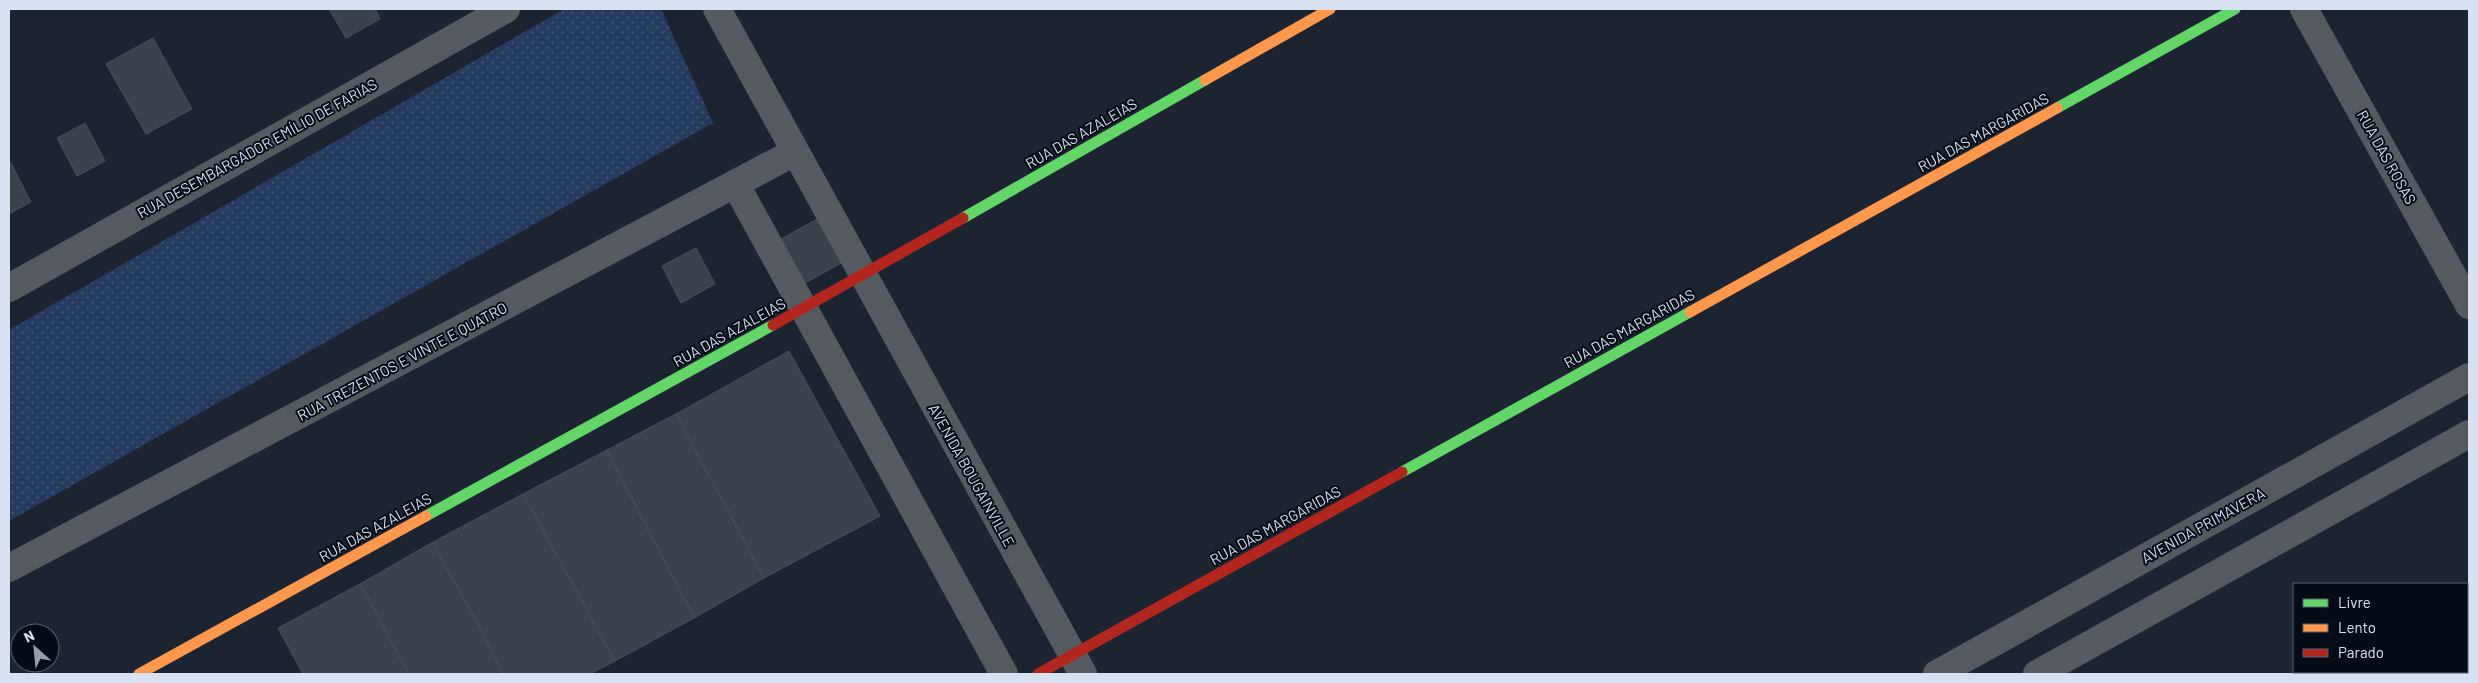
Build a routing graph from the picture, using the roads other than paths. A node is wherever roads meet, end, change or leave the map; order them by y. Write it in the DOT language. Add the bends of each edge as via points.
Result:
graph roads {
  1 [pos="506,9"];
  2 [pos="717,9"];
  3 [pos="1330,9"];
  4 [pos="2235,9"];
  5 [pos="2304,9"];
  6 [pos="795,152"];
  7 [pos="736,185"];
  8 [pos="862,275"];
  9 [pos="9,288"];
  10 [pos="2469,305"];
  11 [pos="803,308"];
  12 [pos="2469,376"];
  13 [pos="2469,434"];
  14 [pos="9,568"];
  15 [pos="1077,665"];
  16 [pos="139,674"];
  17 [pos="1004,674"];
  18 [pos="1038,674"];
  19 [pos="1937,674"];
  20 [pos="2037,674"];
  1 -- 9 [label="street, RUA DESEMBARGADOR EMÍLIO DE FARIAS"];
  2 -- 6 [label="street, AVENIDA BOUGAINVILLE"];
  3 -- 8 [label="street, RUA DAS AZALEIAS"];
  4 -- 15 [label="street, RUA DAS MARGARIDAS"];
  5 -- 10 [label="street, RUA DAS ROSAS"];
  6 -- 7 [label="street, RUA TREZENTOS E VINTE E QUATRO"];
  6 -- 8 [label="street, AVENIDA BOUGAINVILLE"];
  7 -- 11 [label="street"];
  7 -- 14 [label="street, RUA TREZENTOS E VINTE E QUATRO"];
  8 -- 11 [label="street, RUA DAS AZALEIAS"];
  8 -- 15 [label="street, AVENIDA BOUGAINVILLE"];
  11 -- 16 [label="street, RUA DAS AZALEIAS"];
  11 -- 17 [label="street"];
  12 -- 19 [label="street, AVENIDA PRIMAVERA"];
  13 -- 20 [label="street"];
  15 -- 18 [label="street, RUA DAS MARGARIDAS"];
}
